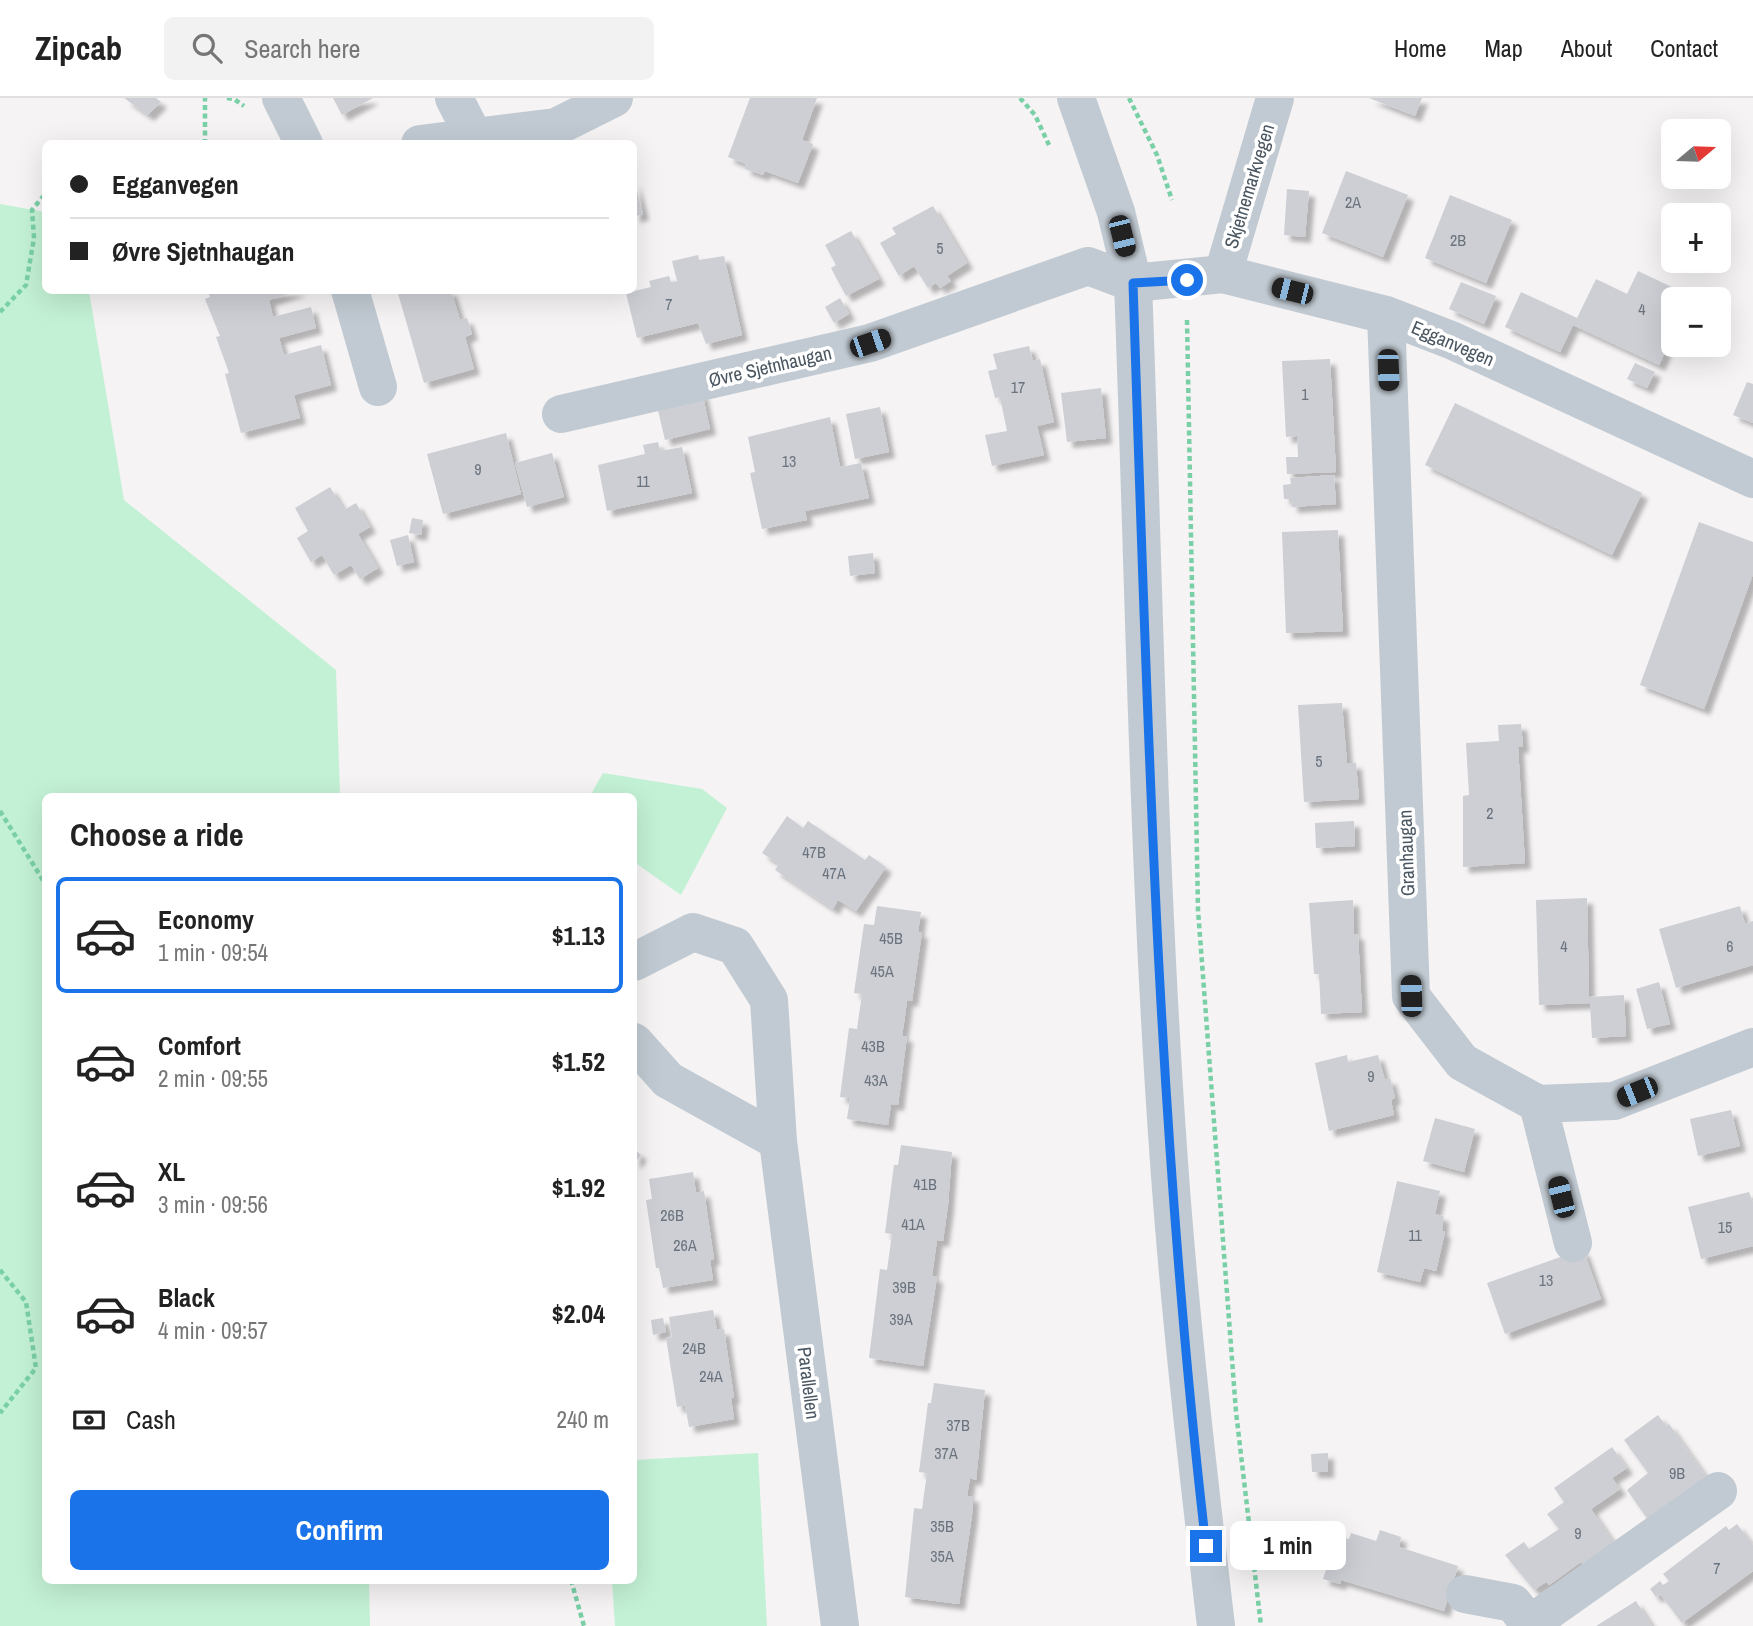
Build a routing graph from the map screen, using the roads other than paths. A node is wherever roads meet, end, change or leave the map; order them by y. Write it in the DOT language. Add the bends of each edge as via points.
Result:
graph roads {
  1 [pos="281,98"];
  2 [pos="454,98"];
  3 [pos="614,98"];
  4 [pos="1076,98"];
  5 [pos="1275,98"];
  6 [pos="473,135"];
  7 [pos="302,140"];
  8 [pos="444,140"];
  9 [pos="1223,274"];
  10 [pos="1133,283"];
  11 [pos="351,294"];
  12 [pos="1386,315"];
  13 [pos="378,387"];
  14 [pos="561,414"];
  15 [pos="1753,479"];
  16 [pos="637,960"];
  17 [pos="637,1045"];
  18 [pos="1753,1047"];
  19 [pos="1538,1104"];
  20 [pos="778,1141"];
  21 [pos="1573,1243"];
  22 [pos="1718,1491"];
  23 [pos="1465,1594"];
  24 [pos="1531,1625"];
  25 [pos="840,1626"];
  26 [pos="1216,1626"];
  1 -- 7 [label="street"];
  2 -- 6 [label="street"];
  3 -- 6 [label="street" via="556,127"];
  4 -- 10 [label="street" via="1116,212"];
  5 -- 9 [label="street, Skjetnemarkvegen"];
  6 -- 8 [label="street"];
  9 -- 10 [label="street, Egganvegen"];
  9 -- 12 [label="street, Egganvegen"];
  10 -- 14 [label="street, Øvre Sjetnhaugan" via="1088,266 870,343"];
  10 -- 26 [label="street" via="1169,1162 1191,1414"];
  11 -- 13 [label="street"];
  12 -- 15 [label="street, Egganvegen" via="1451,340"];
  12 -- 19 [label="street, Granhaugan" via="1411,996 1462,1062"];
  16 -- 20 [label="street, Parallellen" via="693,932 735,946 769,1000"];
  17 -- 20 [label="street" via="668,1080"];
  18 -- 19 [label="street" via="1614,1101"];
  19 -- 21 [label="street"];
  20 -- 25 [label="street, Parallellen"];
  22 -- 24 [label="street"];
  23 -- 24 [label="street" via="1513,1603"];
}
